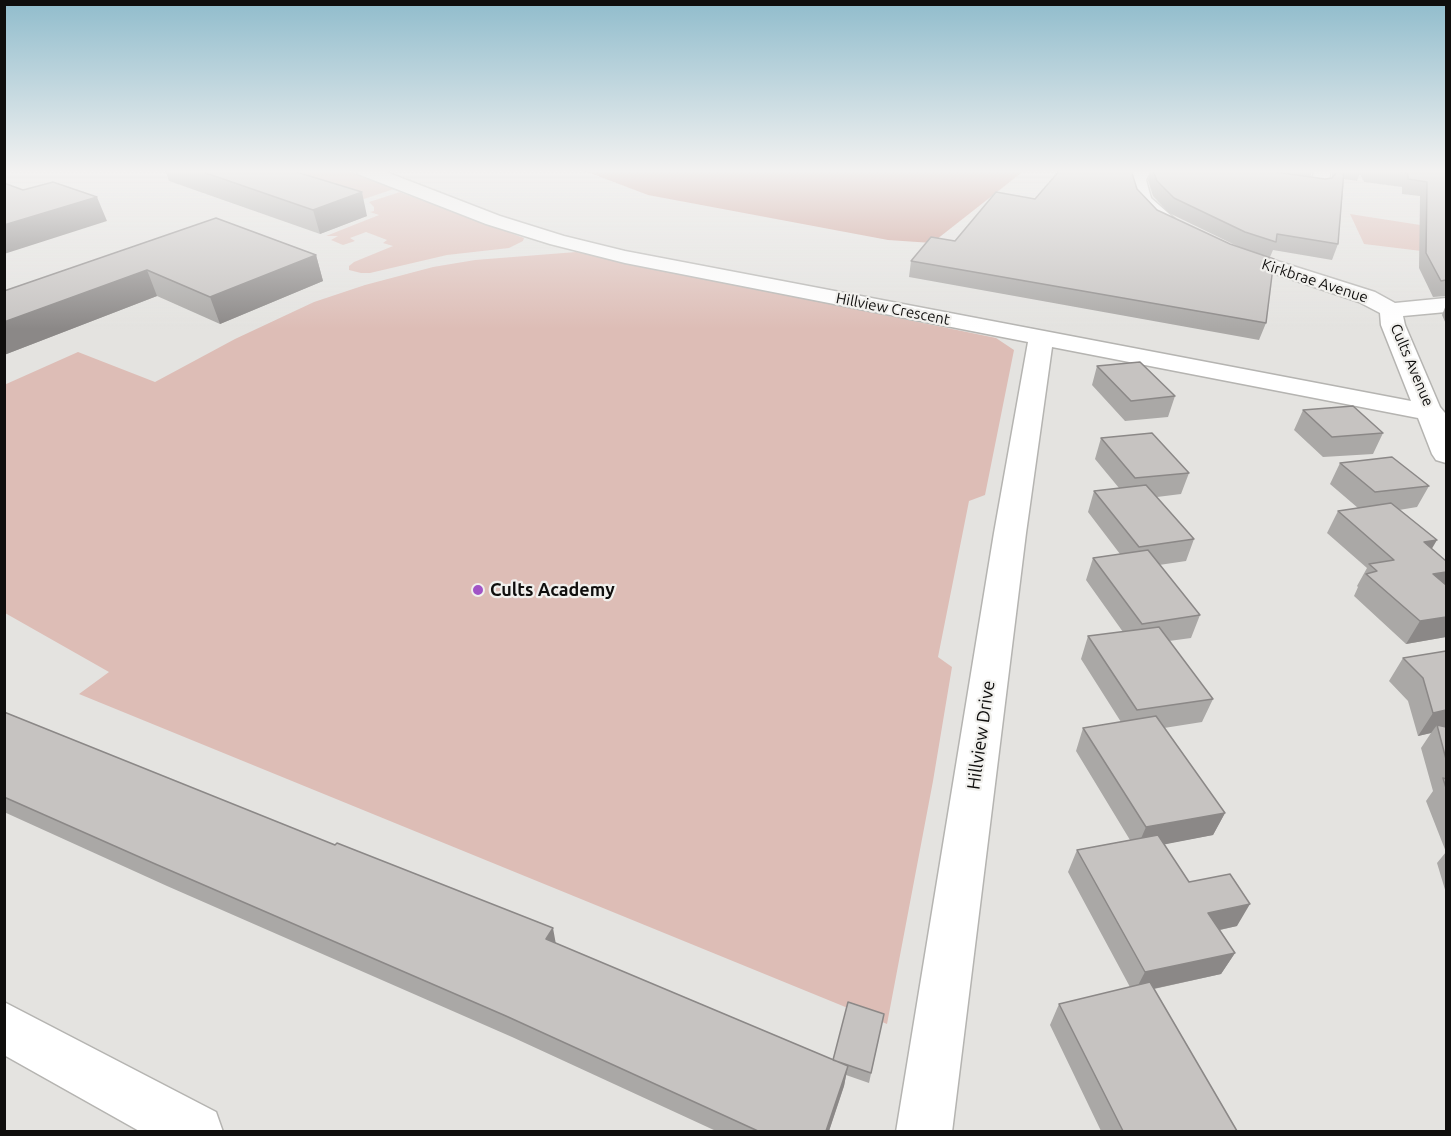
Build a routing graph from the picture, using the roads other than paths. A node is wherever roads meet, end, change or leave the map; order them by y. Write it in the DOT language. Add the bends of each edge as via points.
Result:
graph roads {
  1 [pos="504,223"];
  2 [pos="1168,223"];
  3 [pos="1188,234"];
  4 [pos="1215,246"];
  5 [pos="1446,305"];
  6 [pos="1391,310"];
  7 [pos="1041,338"];
  8 [pos="1432,413"];
  9 [pos="1446,454"];
  10 [pos="4,1027"];
  11 [pos="196,1131"];
  12 [pos="924,1131"];
  1 -- 7 [label="street, Hillview Crescent" via="603,251"];
  2 -- 3 [label="street"];
  4 -- 6 [label="street, Kirkbrae Avenue" via="1368,297"];
  5 -- 6 [label="street"];
  6 -- 8 [label="street, Cults Avenue" via="1393,325"];
  7 -- 8 [label="street, Hillview Crescent"];
  7 -- 12 [label="street, Hillview Drive"];
  8 -- 9 [label="street, Cults Avenue"];
  10 -- 11 [label="street"];
}
